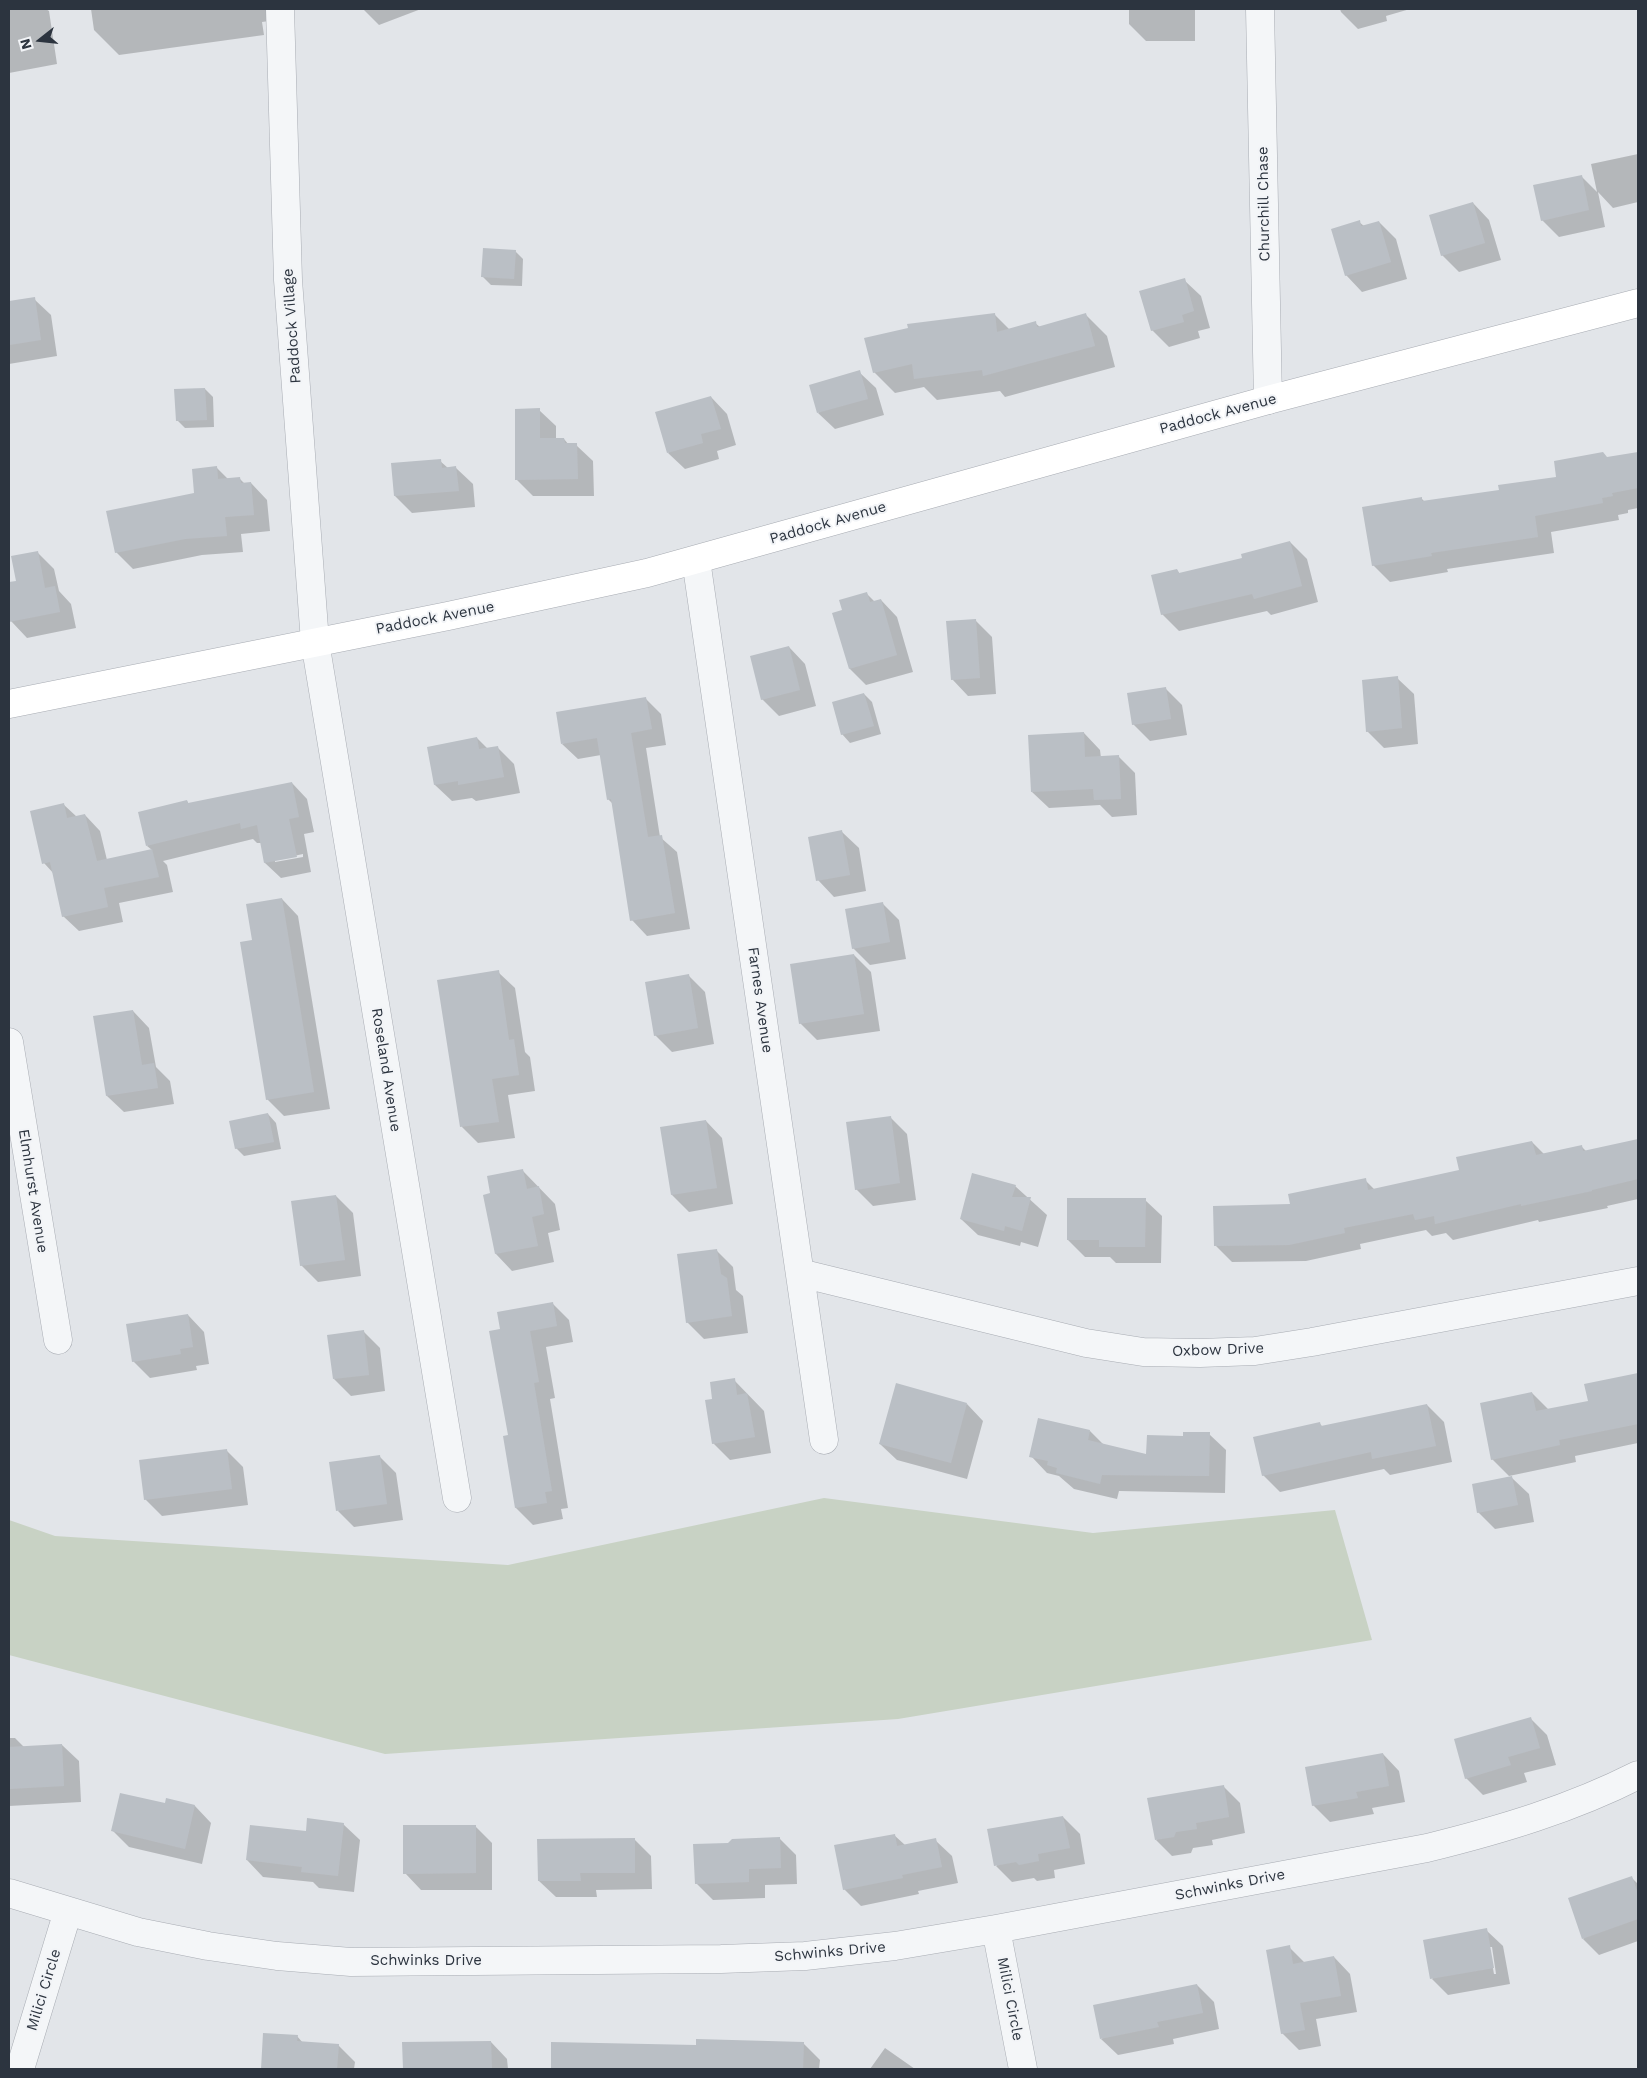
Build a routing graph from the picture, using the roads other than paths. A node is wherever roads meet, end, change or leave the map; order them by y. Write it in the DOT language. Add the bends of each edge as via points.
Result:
graph roads {
  1 [pos="280,9"];
  2 [pos="1260,9"];
  3 [pos="1638,303"];
  4 [pos="1268,400"];
  5 [pos="696,560"];
  6 [pos="314,642"];
  7 [pos="9,704"];
  8 [pos="9,1042"];
  9 [pos="800,1273"];
  10 [pos="1638,1281"];
  11 [pos="58,1340"];
  12 [pos="824,1440"];
  13 [pos="458,1498"];
  14 [pos="1638,1775"];
  15 [pos="9,1893"];
  16 [pos="68,1911"];
  17 [pos="996,1929"];
  18 [pos="20,2069"];
  19 [pos="1023,2069"];
  1 -- 6 [label="street, Paddock Village" via="288,280"];
  2 -- 4 [label="street, Churchill Chase"];
  3 -- 4 [label="main road, Paddock Avenue"];
  4 -- 5 [label="main road, Paddock Avenue"];
  5 -- 6 [label="main road, Paddock Avenue" via="576,590"];
  5 -- 9 [label="street, Farnes Avenue"];
  6 -- 7 [label="main road, Paddock Avenue"];
  6 -- 13 [label="street, Roseland Avenue"];
  8 -- 11 [label="street, Elmhurst Avenue"];
  9 -- 10 [label="street, Oxbow Drive" via="1086,1343 1143,1352 1255,1351"];
  9 -- 12 [label="street, Farnes Avenue"];
  14 -- 17 [label="street, Schwinks Drive" via="1601,1794 1545,1815 1427,1848"];
  15 -- 16 [label="street, Schwinks Drive"];
  16 -- 17 [label="street, Schwinks Drive" via="138,1932 208,1946 351,1962 805,1956 895,1946"];
  16 -- 18 [label="street, Milici Circle"];
  17 -- 19 [label="street, Milici Circle"];
}
